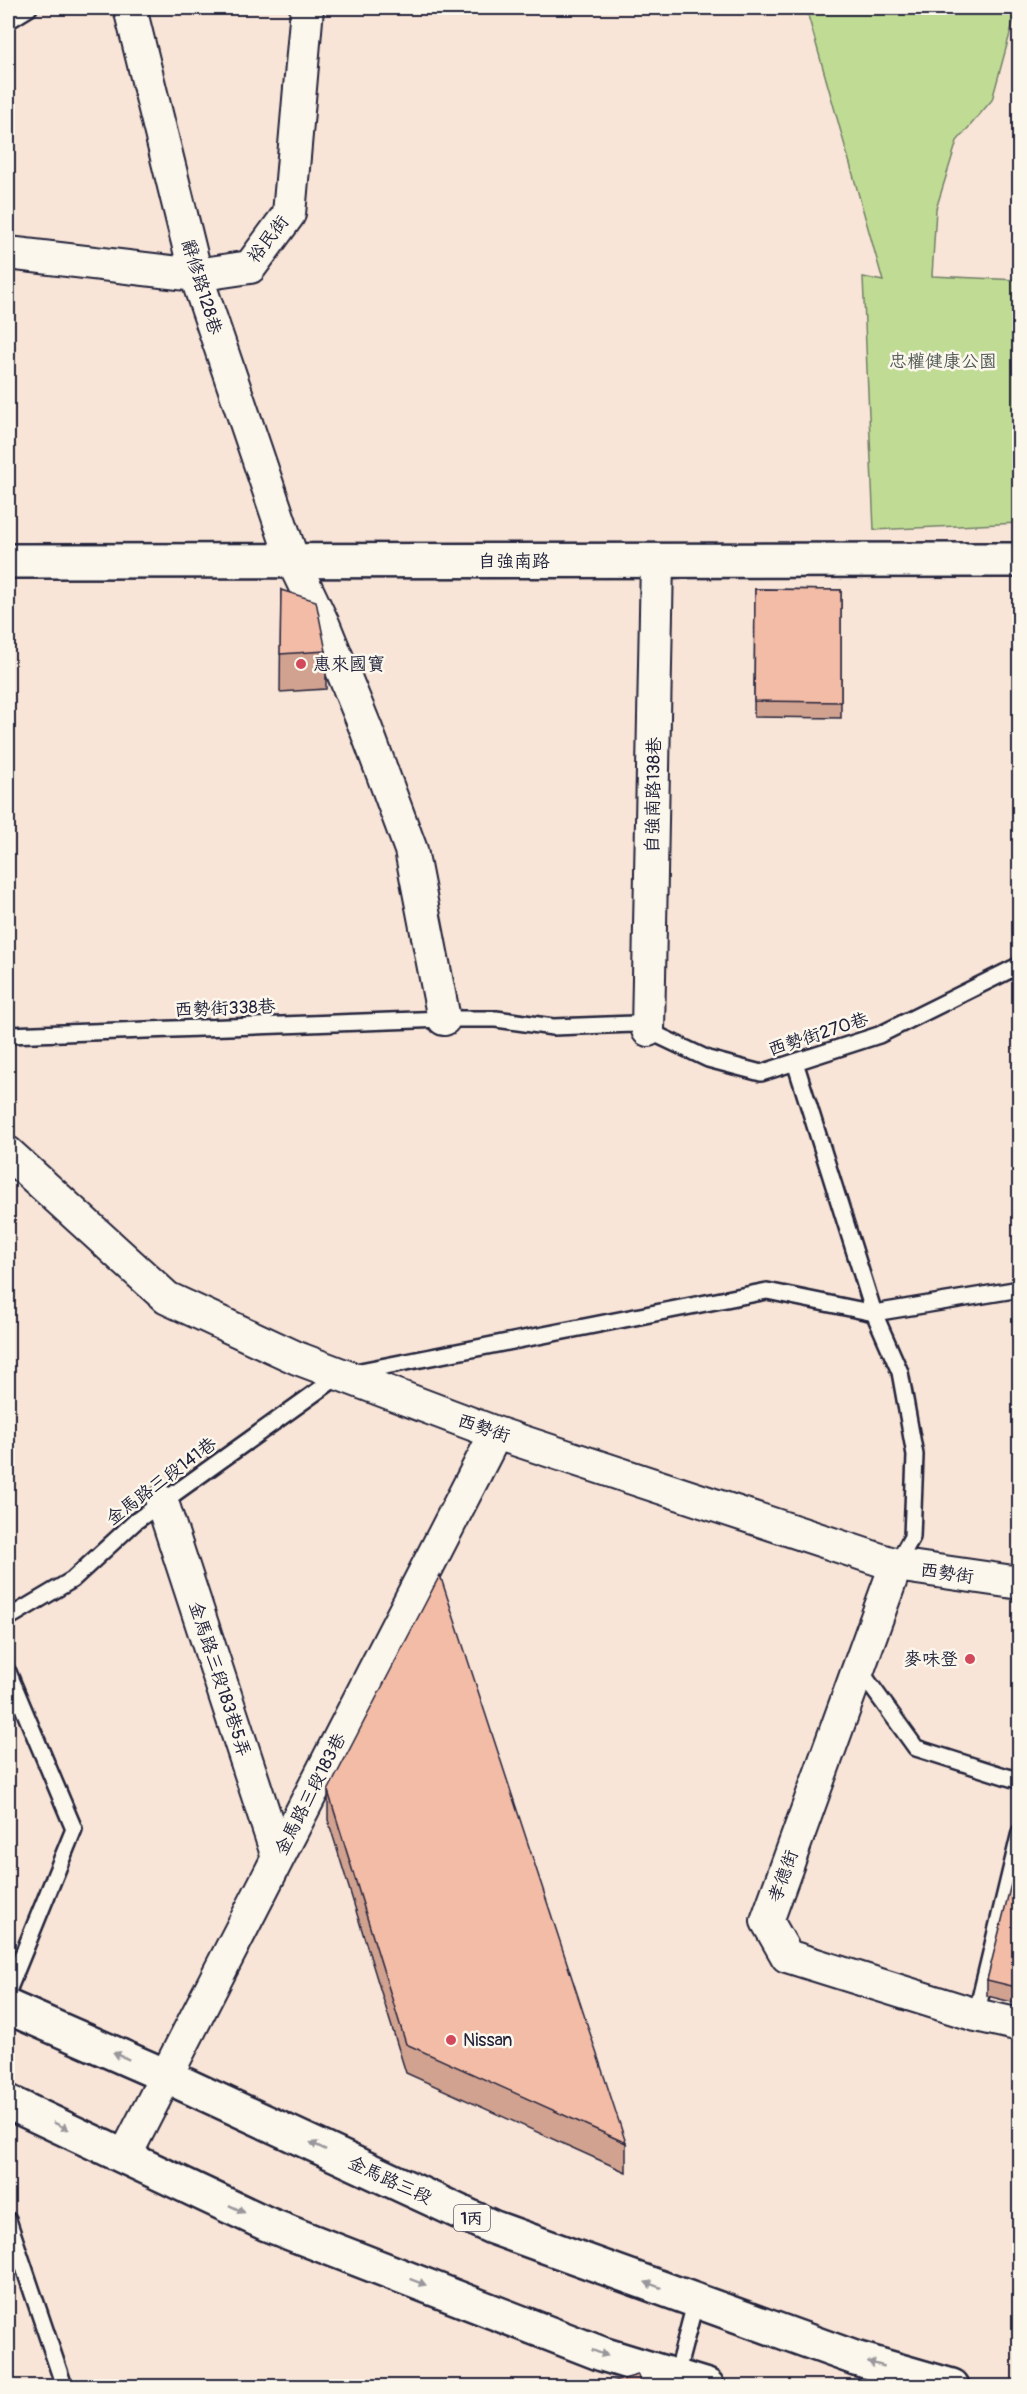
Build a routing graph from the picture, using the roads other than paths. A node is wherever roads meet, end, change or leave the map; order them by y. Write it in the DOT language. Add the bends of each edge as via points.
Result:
graph roads {
  1 [pos="29,8"];
  2 [pos="130,8"];
  3 [pos="307,8"];
  4 [pos="8,21"];
  5 [pos="8,253"];
  6 [pos="196,275"];
  7 [pos="1020,560"];
  8 [pos="8,561"];
  9 [pos="292,561"];
  10 [pos="657,561"];
  11 [pos="1020,965"];
  12 [pos="444,1019"];
  13 [pos="648,1030"];
  14 [pos="8,1035"];
  15 [pos="795,1062"];
  16 [pos="8,1153"];
  17 [pos="1020,1289"];
  18 [pos="874,1313"];
  19 [pos="340,1375"];
  20 [pos="496,1433"];
  21 [pos="162,1502"];
  22 [pos="896,1565"];
  23 [pos="1020,1583"];
  24 [pos="8,1618"];
  25 [pos="859,1669"];
  26 [pos="8,1672"];
  27 [pos="1020,1781"];
  28 [pos="1020,1832"];
  29 [pos="278,1857"];
  30 [pos="8,1992"];
  31 [pos="8,2007"];
  32 [pos="976,2015"];
  33 [pos="1020,2025"];
  34 [pos="166,2076"];
  35 [pos="8,2102"];
  36 [pos="125,2156"];
  37 [pos="8,2220"];
  38 [pos="696,2300"];
  39 [pos="675,2381"];
  40 [pos="64,2386"];
  41 [pos="708,2386"];
  42 [pos="952,2386"];
  1 -- 4 [label="lane"];
  2 -- 6 [label="street, 辭修路128巷"];
  3 -- 6 [label="street, 裕民街" via="289,214 250,267"];
  5 -- 6 [label="street, 裕民街"];
  6 -- 9 [label="street, 辭修路128巷"];
  7 -- 10 [label="main road, 自強南路"];
  8 -- 9 [label="main road, 自強南路"];
  9 -- 10 [label="main road, 自強南路"];
  9 -- 12 [label="street, 辭修路128巷" via="324,626 411,850"];
  10 -- 13 [label="street, 自強南路138巷"];
  11 -- 15 [label="lane, 西勢街270巷" via="879,1035"];
  12 -- 13 [label="lane, 西勢街270巷" via="496,1019 553,1027 634,1024"];
  12 -- 14 [label="lane, 西勢街338巷"];
  13 -- 15 [label="lane, 西勢街270巷" via="708,1059 761,1073"];
  15 -- 18 [label="lane"];
  16 -- 19 [label="street, 西勢街" via="167,1298"];
  17 -- 18 [label="lane"];
  18 -- 19 [label="lane" via="767,1291"];
  18 -- 22 [label="lane" via="900,1372 915,1455 912,1537"];
  19 -- 20 [label="street, 西勢街"];
  19 -- 21 [label="lane, 金馬路三段141巷"];
  20 -- 22 [label="street, 西勢街"];
  20 -- 29 [label="street, 金馬路三段183巷"];
  21 -- 24 [label="lane, 金馬路三段141巷" via="72,1580"];
  21 -- 29 [label="street, 金馬路三段183巷5弄"];
  22 -- 23 [label="street, 西勢街"];
  22 -- 25 [label="street, 孝德街"];
  25 -- 27 [label="lane" via="916,1748"];
  25 -- 32 [label="street, 孝德街" via="767,1921 787,1956"];
  26 -- 30 [label="lane" via="74,1829"];
  28 -- 32 [label="lane"];
  29 -- 34 [label="street, 金馬路三段183巷"];
  34 -- 31 [label="main road, 金馬路三段 / 1丙, one-way"];
  32 -- 33 [label="street, 孝德街"];
  34 -- 36 [label="street, 金馬路三段183巷"];
  38 -- 34 [label="main road, 金馬路三段 / 1丙, one-way" via="492,2227"];
  35 -- 36 [label="main road, one-way"];
  36 -- 39 [label="main road, one-way" via="267,2224"];
  37 -- 40 [label="lane"];
  38 -- 39 [label="lane"];
  42 -- 38 [label="main road, 金馬路三段 / 1丙, one-way" via="855,2358"];
  39 -- 41 [label="main road"];
}
